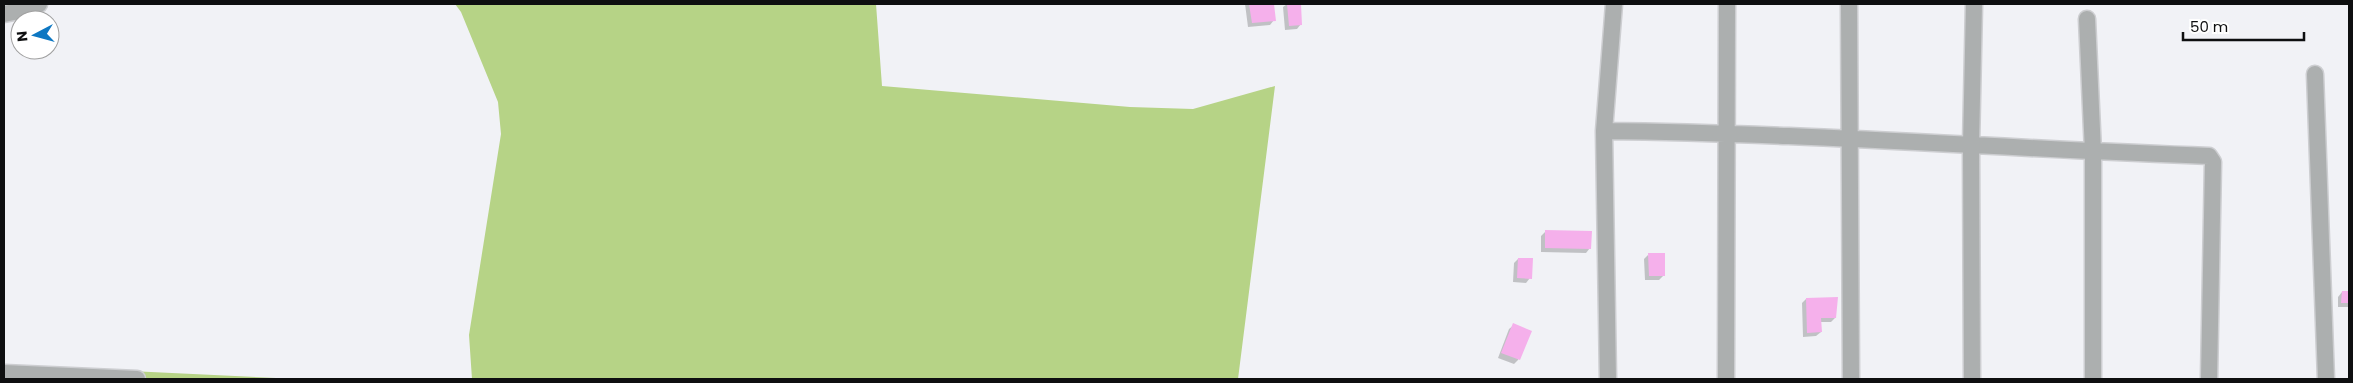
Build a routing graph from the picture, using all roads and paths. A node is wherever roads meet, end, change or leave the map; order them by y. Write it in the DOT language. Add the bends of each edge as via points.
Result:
graph roads {
  1 [pos="39,4"];
  2 [pos="1614,4"];
  3 [pos="1727,4"];
  4 [pos="1849,4"];
  5 [pos="1974,4"];
  6 [pos="4,14"];
  7 [pos="2087,19"];
  8 [pos="2315,74"];
  9 [pos="1604,131"];
  10 [pos="1727,132"];
  11 [pos="1849,138"];
  12 [pos="1971,145"];
  13 [pos="2093,152"];
  14 [pos="4,373"];
  15 [pos="32,377"];
  16 [pos="137,379"];
  17 [pos="1608,379"];
  18 [pos="1726,379"];
  19 [pos="1851,379"];
  20 [pos="1972,379"];
  21 [pos="2092,379"];
  22 [pos="2209,379"];
  23 [pos="2326,379"];
  1 -- 6 [label="street"];
  2 -- 9 [label="street"];
  3 -- 10 [label="street"];
  4 -- 11 [label="street"];
  5 -- 12 [label="street"];
  7 -- 13 [label="street"];
  8 -- 23 [label="street"];
  9 -- 10 [label="street"];
  9 -- 17 [label="street"];
  10 -- 11 [label="street"];
  10 -- 18 [label="street"];
  11 -- 12 [label="street"];
  11 -- 19 [label="street"];
  12 -- 13 [label="street"];
  12 -- 20 [label="street"];
  13 -- 21 [label="street"];
  13 -- 22 [label="street" via="2212,158"];
  14 -- 15 [label="street"];
  15 -- 16 [label="street"];
}
